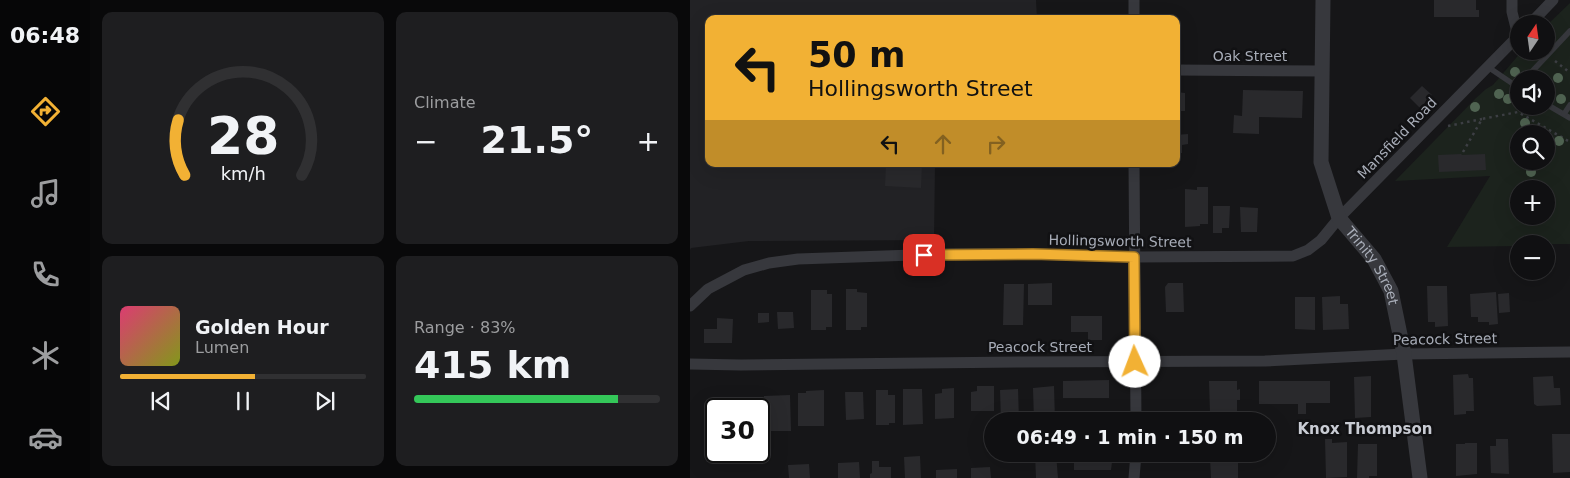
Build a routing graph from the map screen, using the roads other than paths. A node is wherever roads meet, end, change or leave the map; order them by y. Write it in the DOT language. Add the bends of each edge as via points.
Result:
graph roads {
  1 [pos="1134,0"];
  2 [pos="1323,0"];
  3 [pos="1512,0"];
  4 [pos="1553,0"];
  5 [pos="1134,15"];
  6 [pos="1513,15"];
  7 [pos="1539,15"];
  8 [pos="1570,31"];
  9 [pos="1510,44"];
  10 [pos="1488,67"];
  11 [pos="1180,70"];
  12 [pos="1533,70"];
  13 [pos="1323,71"];
  14 [pos="1510,82"];
  15 [pos="1570,105"];
  16 [pos="1555,109"];
  17 [pos="1564,114"];
  18 [pos="1570,118"];
  19 [pos="1134,167"];
  20 [pos="1339,218"];
  21 [pos="1293,256"];
  22 [pos="1134,257"];
  23 [pos="690,306"];
  24 [pos="1570,352"];
  25 [pos="1404,354"];
  26 [pos="1135,362"];
  27 [pos="690,364"];
  28 [pos="1136,412"];
  29 [pos="1135,462"];
  30 [pos="1134,478"];
  31 [pos="1420,478"];
  1 -- 5 [label="street"];
  2 -- 13 [label="street, Trinity Street"];
  3 -- 6 [label="street"];
  4 -- 7 [label="street"];
  8 -- 12 [label="lane"];
  9 -- 10 [label="street, Mansfield Road"];
  10 -- 14 [label="lane"];
  10 -- 20 [label="street, Mansfield Road"];
  11 -- 13 [label="street, Oak Street"];
  13 -- 20 [label="street, Trinity Street" via="1320,162"];
  15 -- 17 [label="lane"];
  16 -- 17 [label="lane"];
  17 -- 18 [label="lane"];
  19 -- 22 [label="street"];
  20 -- 21 [label="street, Mansfield Road" via="1321,240"];
  20 -- 25 [label="street, Trinity Street" via="1374,259 1391,291"];
  21 -- 22 [label="street, Hollingsworth Street"];
  22 -- 23 [label="street, Hollingsworth Street" via="942,254 798,259 744,270 708,289"];
  22 -- 26 [label="street"];
  24 -- 25 [label="street, Peacock Street"];
  25 -- 26 [label="street, Peacock Street" via="1265,361"];
  25 -- 31 [label="street, Trinity Street"];
  26 -- 27 [label="street, Peacock Street"];
  26 -- 28 [label="street"];
  29 -- 30 [label="street"];
}
